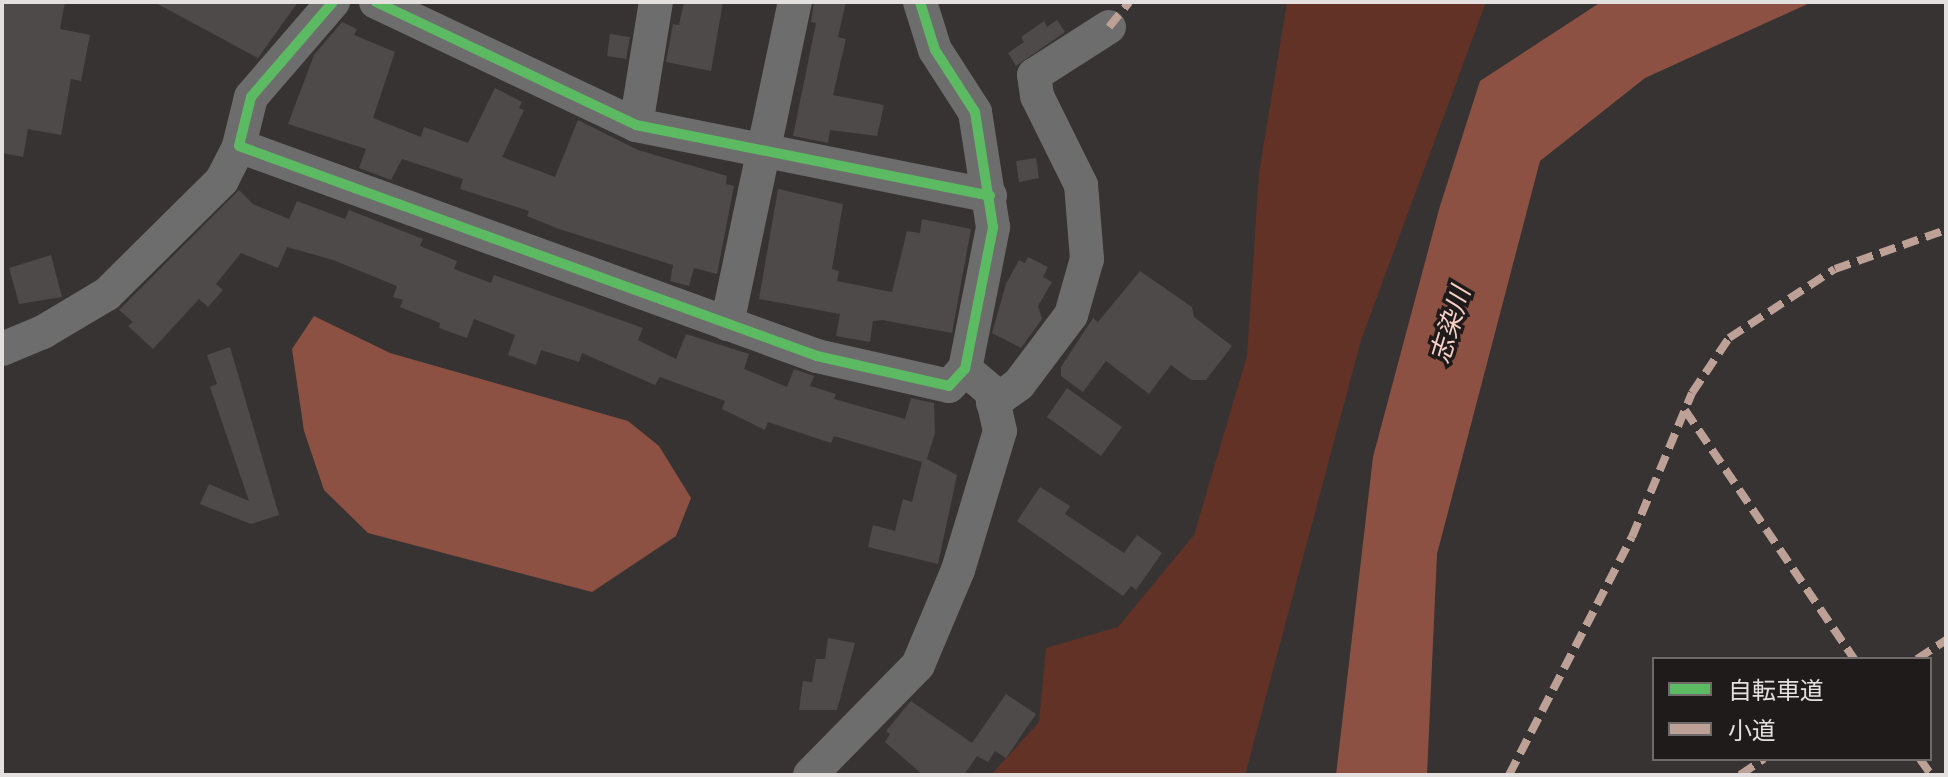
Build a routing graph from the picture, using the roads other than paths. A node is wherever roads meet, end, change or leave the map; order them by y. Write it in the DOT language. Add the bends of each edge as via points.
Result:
graph roads {
  1 [pos="333,2"];
  2 [pos="376,2"];
  3 [pos="656,2"];
  4 [pos="795,2"];
  5 [pos="920,2"];
  6 [pos="1109,27"];
  7 [pos="636,125"];
  8 [pos="239,146"];
  9 [pos="764,151"];
  10 [pos="990,196"];
  11 [pos="727,324"];
  12 [pos="2,349"];
  13 [pos="965,369"];
  14 [pos="993,403"];
  15 [pos="810,775"];
  1 -- 8 [label="street" via="251,97"];
  2 -- 7 [label="street"];
  3 -- 7 [label="street"];
  4 -- 9 [label="street"];
  5 -- 10 [label="street" via="935,50 975,112"];
  6 -- 14 [label="street" via="1034,75 1037,96 1081,185 1088,219 1087,259 1071,315 1019,384"];
  7 -- 9 [label="street"];
  8 -- 11 [label="street"];
  8 -- 12 [label="street" via="222,180 107,294"];
  9 -- 10 [label="street"];
  9 -- 11 [label="street"];
  10 -- 13 [label="street" via="993,227"];
  11 -- 13 [label="street" via="817,356 949,386"];
  13 -- 14 [label="street" via="991,391"];
  14 -- 15 [label="street" via="1000,431 958,570 918,665"];
}
